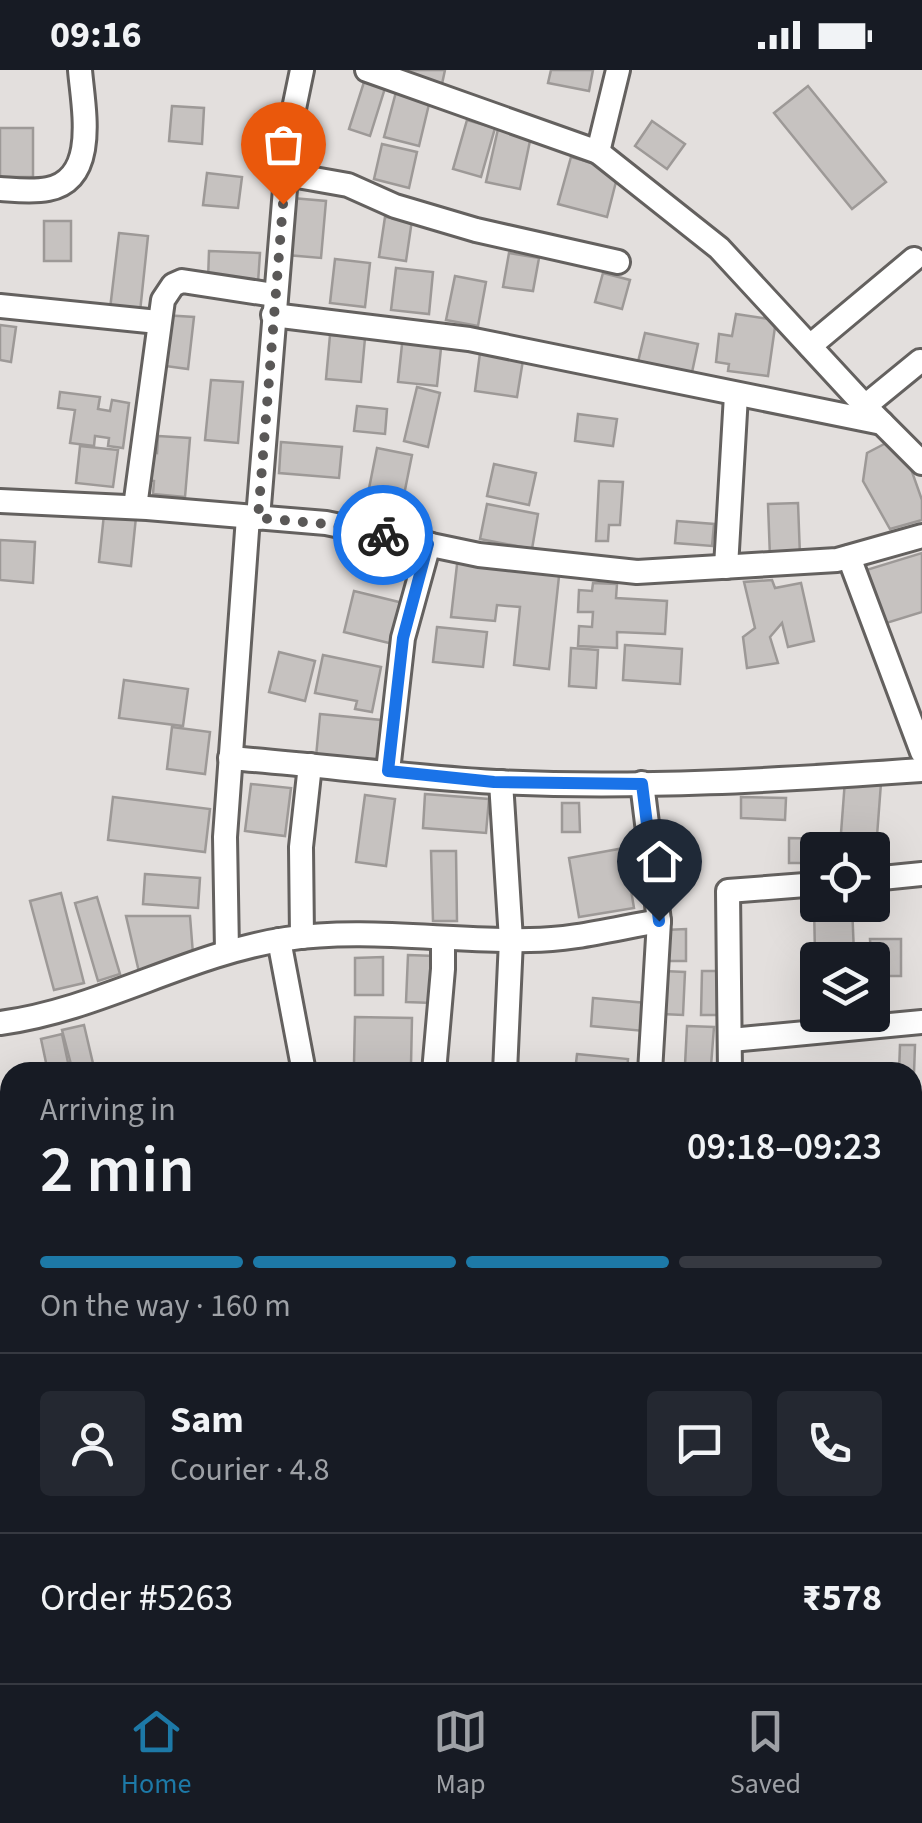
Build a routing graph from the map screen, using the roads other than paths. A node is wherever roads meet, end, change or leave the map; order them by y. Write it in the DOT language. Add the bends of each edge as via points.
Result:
graph roads {
  1 [pos="80,70"];
  2 [pos="302,70"];
  3 [pos="367,70"];
  4 [pos="618,70"];
  5 [pos="598,152"];
  6 [pos="286,174"];
  7 [pos="0,190"];
  8 [pos="914,259"];
  9 [pos="618,262"];
  10 [pos="274,305"];
  11 [pos="0,306"];
  12 [pos="158,322"];
  13 [pos="810,346"];
  14 [pos="920,361"];
  15 [pos="736,395"];
  16 [pos="864,406"];
  17 [pos="882,423"];
  18 [pos="922,463"];
  19 [pos="0,501"];
  20 [pos="135,507"];
  21 [pos="253,517"];
  22 [pos="922,536"];
  23 [pos="428,544"];
  24 [pos="849,557"];
  25 [pos="726,567"];
  26 [pos="922,752"];
  27 [pos="230,758"];
  28 [pos="310,764"];
  29 [pos="922,770"];
  30 [pos="388,771"];
  31 [pos="502,782"];
  32 [pos="642,784"];
  33 [pos="922,874"];
  34 [pos="890,877"];
  35 [pos="800,885"];
  36 [pos="659,921"];
  37 [pos="291,938"];
  38 [pos="442,939"];
  39 [pos="511,940"];
  40 [pos="227,952"];
  41 [pos="922,1022"];
  42 [pos="1,1026"];
  43 [pos="731,1040"];
  44 [pos="303,1062"];
  45 [pos="435,1062"];
  46 [pos="505,1062"];
  47 [pos="651,1062"];
  48 [pos="730,1062"];
  1 -- 7 [label="street" via="86,136 77,168 52,188"];
  2 -- 6 [label="street"];
  3 -- 5 [label="street"];
  4 -- 5 [label="street"];
  5 -- 13 [label="street" via="719,248"];
  6 -- 9 [label="street" via="348,184 476,230"];
  6 -- 10 [label="street"];
  8 -- 13 [label="street"];
  10 -- 12 [label="street" via="182,281 162,300"];
  10 -- 15 [label="street"];
  10 -- 21 [label="street"];
  11 -- 12 [label="street"];
  12 -- 20 [label="street"];
  13 -- 16 [label="street"];
  14 -- 16 [label="street"];
  15 -- 17 [label="street"];
  15 -- 25 [label="street"];
  16 -- 17 [label="street"];
  17 -- 18 [label="street"];
  19 -- 20 [label="street"];
  20 -- 21 [label="street"];
  21 -- 23 [label="street"];
  21 -- 27 [label="street"];
  22 -- 24 [label="street"];
  23 -- 25 [label="street" via="636,572"];
  23 -- 30 [label="street" via="403,638"];
  24 -- 25 [label="street"];
  24 -- 26 [label="street"];
  27 -- 28 [label="street"];
  27 -- 40 [label="street"];
  28 -- 30 [label="street"];
  28 -- 37 [label="street"];
  29 -- 32 [label="street"];
  30 -- 31 [label="street"];
  31 -- 32 [label="street"];
  31 -- 39 [label="street"];
  32 -- 36 [label="street"];
  33 -- 34 [label="street"];
  35 -- 43 [label="street" via="728,891"];
  36 -- 39 [label="street"];
  36 -- 47 [label="street"];
  37 -- 38 [label="street"];
  37 -- 40 [label="street"];
  37 -- 44 [label="street"];
  38 -- 39 [label="street"];
  38 -- 45 [label="street"];
  39 -- 46 [label="street"];
  40 -- 42 [label="street"];
  41 -- 43 [label="street"];
  43 -- 48 [label="street"];
}
